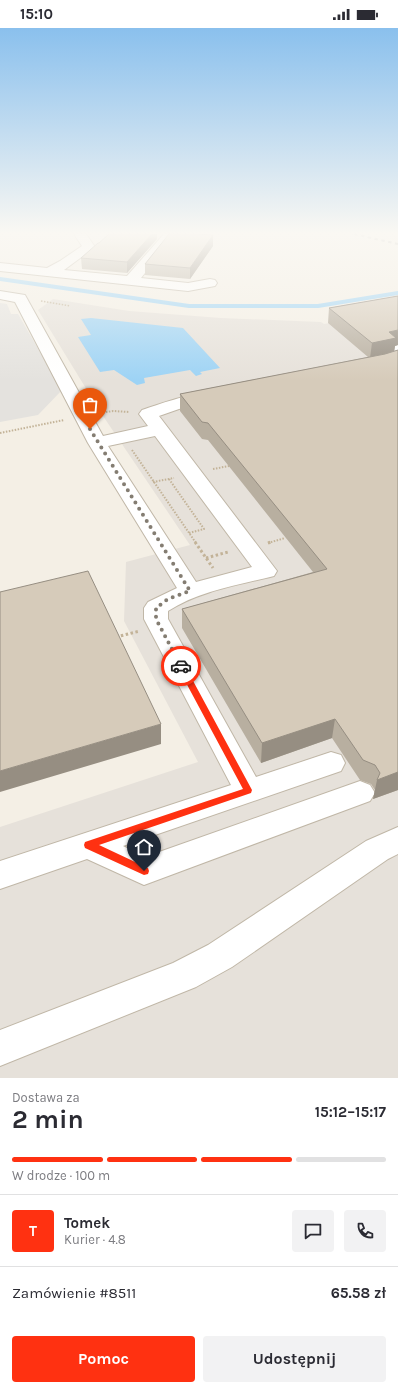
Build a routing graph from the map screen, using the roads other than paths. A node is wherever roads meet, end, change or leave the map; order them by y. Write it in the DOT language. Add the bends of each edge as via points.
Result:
graph roads {
  1 [pos="150,283"];
  2 [pos="210,283"];
  3 [pos="0,295"];
  4 [pos="229,394"];
  5 [pos="160,429"];
  6 [pos="97,442"];
  7 [pos="190,591"];
  8 [pos="331,763"];
  9 [pos="248,790"];
  10 [pos="360,793"];
  11 [pos="398,840"];
  12 [pos="88,845"];
  13 [pos="0,875"];
  14 [pos="0,1048"];
  1 -- 2 [label="street" via="188,287"];
  3 -- 6 [label="street" via="20,298"];
  4 -- 5 [label="street" via="175,405 148,414"];
  5 -- 6 [label="street"];
  5 -- 7 [label="street" via="266,571"];
  6 -- 7 [label="street"];
  7 -- 9 [label="street" via="168,599 156,608 156,619"];
  8 -- 9 [label="street"];
  9 -- 12 [label="street"];
  10 -- 12 [label="street" via="144,871"];
  11 -- 14 [label="street" via="377,850 253,935 184,975"];
  12 -- 13 [label="street"];
}
